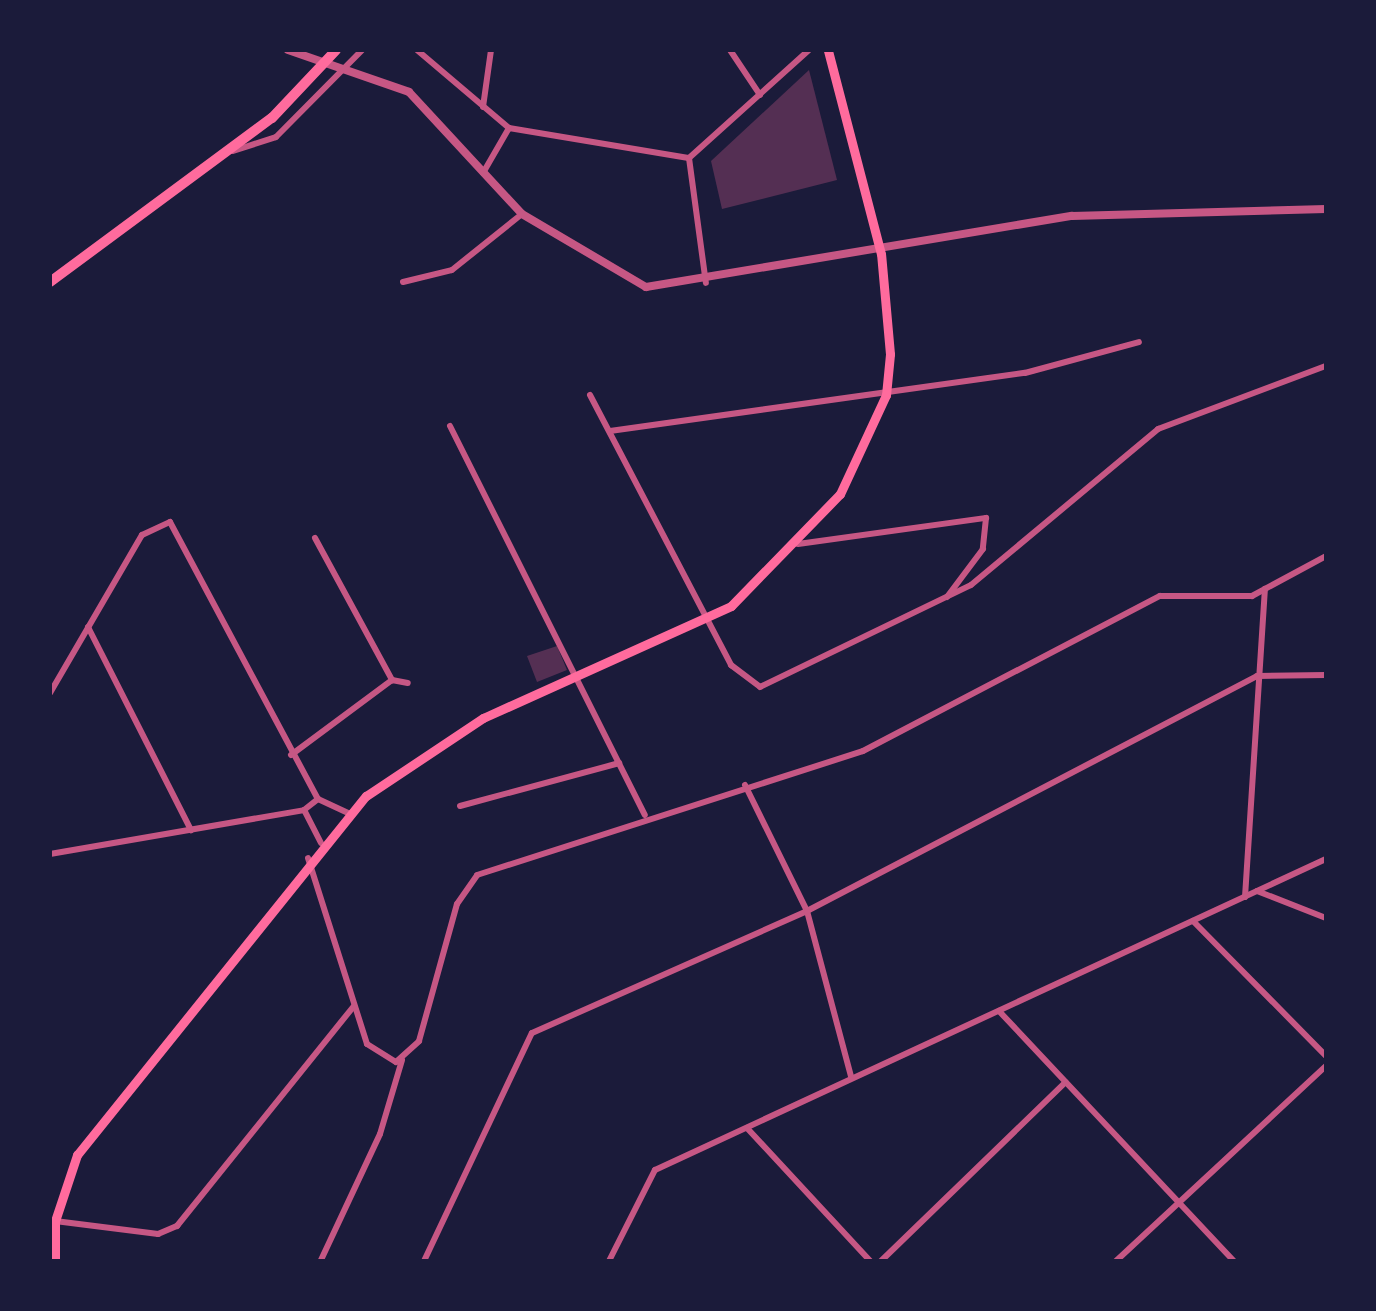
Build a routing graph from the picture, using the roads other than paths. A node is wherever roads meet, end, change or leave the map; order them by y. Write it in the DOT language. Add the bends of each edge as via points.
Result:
graph roads {
  1 [pos="288,50"];
  2 [pos="336,50"];
  3 [pos="362,50"];
  4 [pos="417,50"];
  5 [pos="491,50"];
  6 [pos="730,50"];
  7 [pos="809,50"];
  8 [pos="828,50"];
  9 [pos="760,95"];
  10 [pos="482,108"];
  11 [pos="509,128"];
  12 [pos="227,152"];
  13 [pos="689,158"];
  14 [pos="483,173"];
  15 [pos="1326,208"];
  16 [pos="522,214"];
  17 [pos="880,254"];
  18 [pos="50,282"];
  19 [pos="404,282"];
  20 [pos="706,283"];
  21 [pos="1139,342"];
  22 [pos="1326,366"];
  23 [pos="886,388"];
  24 [pos="590,395"];
  25 [pos="450,426"];
  26 [pos="610,431"];
  27 [pos="315,538"];
  28 [pos="798,544"];
  29 [pos="1326,556"];
  30 [pos="1265,589"];
  31 [pos="940,605"];
  32 [pos="706,620"];
  33 [pos="88,627"];
  34 [pos="1257,676"];
  35 [pos="1326,676"];
  36 [pos="576,678"];
  37 [pos="392,680"];
  38 [pos="408,683"];
  39 [pos="50,693"];
  40 [pos="291,755"];
  41 [pos="619,763"];
  42 [pos="745,785"];
  43 [pos="318,799"];
  44 [pos="460,806"];
  45 [pos="304,810"];
  46 [pos="350,814"];
  47 [pos="644,815"];
  48 [pos="191,830"];
  49 [pos="322,843"];
  50 [pos="50,854"];
  51 [pos="308,858"];
  52 [pos="1326,859"];
  53 [pos="1257,891"];
  54 [pos="1245,897"];
  55 [pos="807,912"];
  56 [pos="1326,918"];
  57 [pos="1193,921"];
  58 [pos="354,1006"];
  59 [pos="999,1011"];
  60 [pos="1326,1056"];
  61 [pos="402,1060"];
  62 [pos="1326,1066"];
  63 [pos="850,1076"];
  64 [pos="1066,1082"];
  65 [pos="746,1128"];
  66 [pos="1179,1202"];
  67 [pos="55,1222"];
  68 [pos="321,1260"];
  69 [pos="56,1261"];
  70 [pos="424,1261"];
  71 [pos="608,1261"];
  72 [pos="870,1261"];
  73 [pos="881,1261"];
  74 [pos="1116,1261"];
  75 [pos="1234,1261"];
  1 -- 14 [label="street" via="382,79 416,98"];
  2 -- 12 [label="main road"];
  3 -- 12 [label="street" via="276,137"];
  4 -- 10 [label="street"];
  5 -- 10 [label="street"];
  6 -- 9 [label="street"];
  7 -- 9 [label="street"];
  8 -- 17 [label="main road"];
  9 -- 13 [label="street"];
  10 -- 11 [label="street"];
  11 -- 13 [label="street"];
  11 -- 14 [label="street"];
  12 -- 18 [label="main road"];
  13 -- 20 [label="street"];
  14 -- 16 [label="street"];
  15 -- 17 [label="street" via="1072,216"];
  16 -- 19 [label="street" via="438,278"];
  16 -- 20 [label="street" via="630,283"];
  17 -- 20 [label="street"];
  17 -- 23 [label="main road"];
  21 -- 23 [label="street" via="1025,372"];
  22 -- 31 [label="street" via="1147,436"];
  23 -- 26 [label="street"];
  23 -- 28 [label="main road" via="864,451"];
  24 -- 26 [label="street"];
  25 -- 36 [label="street"];
  26 -- 32 [label="street"];
  27 -- 37 [label="street"];
  28 -- 31 [label="street" via="986,518 983,549"];
  28 -- 32 [label="main road"];
  29 -- 30 [label="street"];
  30 -- 34 [label="street"];
  30 -- 42 [label="street" via="1160,596 862,751"];
  31 -- 32 [label="street" via="760,686 740,677"];
  32 -- 36 [label="main road"];
  33 -- 39 [label="street"];
  33 -- 40 [label="street" via="155,522 175,527"];
  33 -- 48 [label="street"];
  34 -- 35 [label="street"];
  34 -- 54 [label="street"];
  34 -- 55 [label="street"];
  36 -- 41 [label="street"];
  36 -- 46 [label="main road" via="433,746"];
  37 -- 38 [label="street"];
  37 -- 40 [label="street"];
  40 -- 43 [label="street"];
  41 -- 44 [label="street"];
  41 -- 47 [label="street"];
  42 -- 47 [label="street"];
  42 -- 55 [label="street"];
  43 -- 45 [label="street"];
  43 -- 46 [label="street"];
  45 -- 48 [label="street"];
  45 -- 49 [label="street"];
  46 -- 49 [label="main road"];
  47 -- 61 [label="street" via="468,883 418,1041"];
  48 -- 50 [label="street"];
  49 -- 51 [label="main road"];
  51 -- 58 [label="street"];
  51 -- 67 [label="main road" via="77,1155"];
  52 -- 53 [label="street"];
  53 -- 54 [label="street"];
  53 -- 56 [label="street"];
  54 -- 57 [label="street"];
  55 -- 63 [label="street"];
  55 -- 70 [label="street" via="532,1033"];
  57 -- 59 [label="street"];
  57 -- 60 [label="street"];
  58 -- 61 [label="street" via="373,1054"];
  58 -- 67 [label="street" via="177,1226 158,1234"];
  59 -- 63 [label="street"];
  59 -- 64 [label="street"];
  61 -- 68 [label="street" via="380,1134"];
  62 -- 66 [label="street"];
  63 -- 65 [label="street"];
  64 -- 66 [label="street"];
  64 -- 73 [label="street"];
  65 -- 71 [label="street" via="655,1170"];
  65 -- 72 [label="street"];
  66 -- 74 [label="street"];
  66 -- 75 [label="street"];
  67 -- 69 [label="main road"];
}
